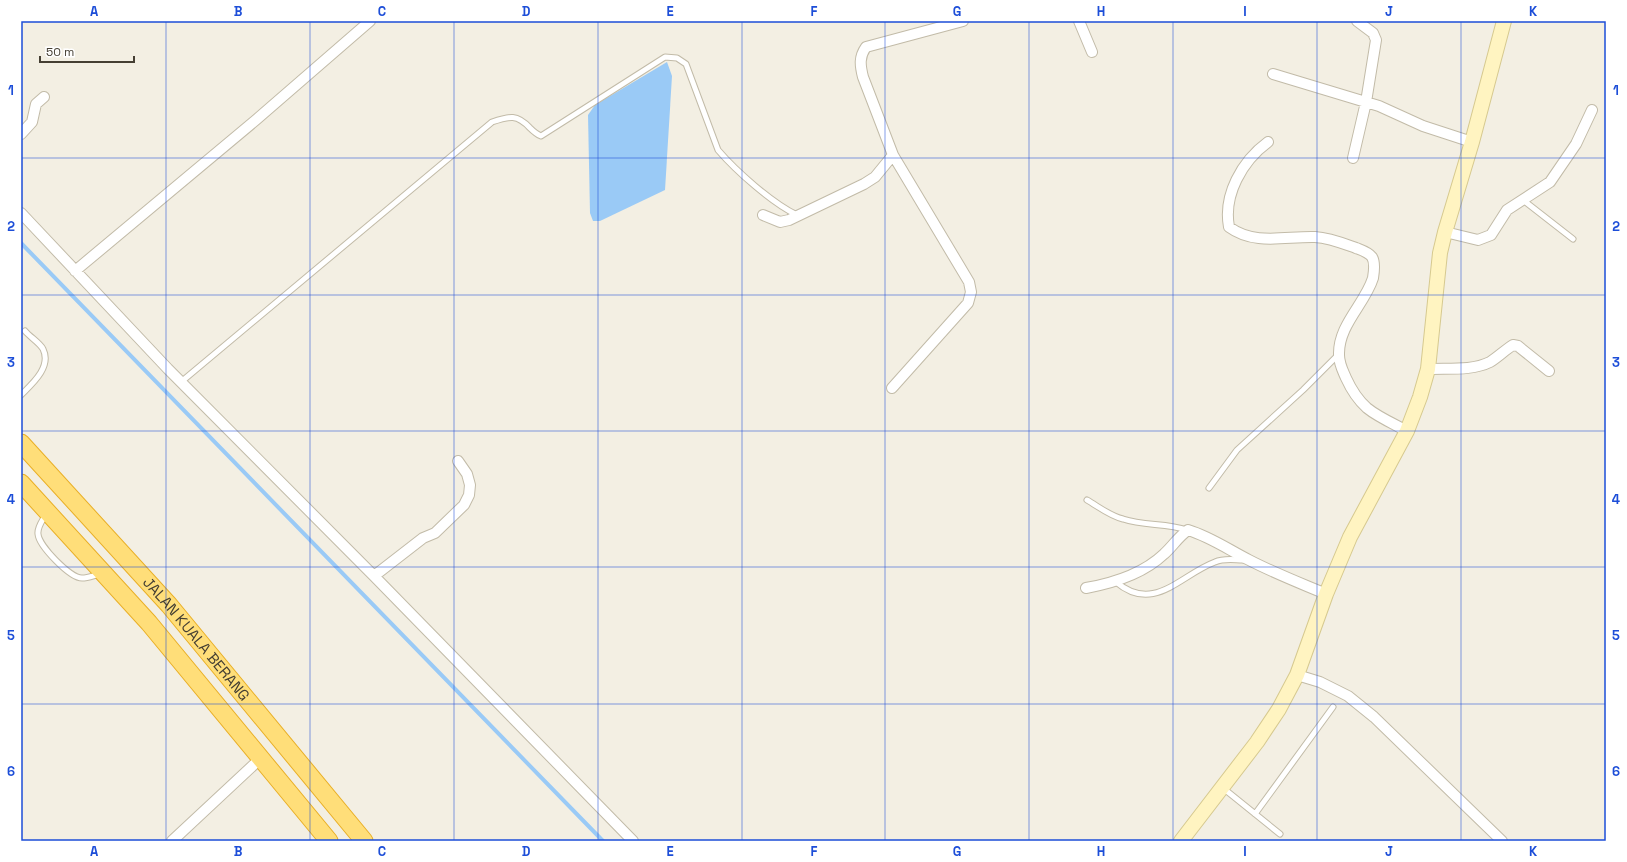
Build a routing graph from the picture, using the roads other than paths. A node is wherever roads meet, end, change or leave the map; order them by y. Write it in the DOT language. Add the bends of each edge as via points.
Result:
graph roads {
  1 [pos="370,21"];
  2 [pos="963,21"];
  3 [pos="1079,21"];
  4 [pos="1357,21"];
  5 [pos="1504,21"];
  6 [pos="1092,52"];
  7 [pos="1273,74"];
  8 [pos="44,97"];
  9 [pos="1366,102"];
  10 [pos="1592,110"];
  11 [pos="21,134"];
  12 [pos="1268,142"];
  13 [pos="1472,142"];
  14 [pos="893,155"];
  15 [pos="1352,158"];
  16 [pos="1523,200"];
  17 [pos="21,213"];
  18 [pos="763,215"];
  19 [pos="798,215"];
  20 [pos="1445,232"];
  21 [pos="1573,239"];
  22 [pos="75,271"];
  23 [pos="25,331"];
  24 [pos="1339,354"];
  25 [pos="1428,369"];
  26 [pos="1550,371"];
  27 [pos="181,382"];
  28 [pos="892,388"];
  29 [pos="21,396"];
  30 [pos="1407,431"];
  31 [pos="21,433"];
  32 [pos="21,443"];
  33 [pos="458,461"];
  34 [pos="21,483"];
  35 [pos="1209,488"];
  36 [pos="1087,500"];
  37 [pos="75,502"];
  38 [pos="48,512"];
  39 [pos="1188,530"];
  40 [pos="1250,560"];
  41 [pos="103,573"];
  42 [pos="374,576"];
  43 [pos="1116,582"];
  44 [pos="1086,588"];
  45 [pos="1326,594"];
  46 [pos="1297,675"];
  47 [pos="1333,707"];
  48 [pos="261,758"];
  49 [pos="1222,788"];
  50 [pos="1255,814"];
  51 [pos="1280,834"];
  52 [pos="323,839"];
  53 [pos="172,841"];
  54 [pos="364,841"];
  55 [pos="633,841"];
  56 [pos="1181,841"];
  57 [pos="1502,841"];
  1 -- 22 [label="street"];
  2 -- 14 [label="street" via="866,47 861,54 863,77"];
  3 -- 6 [label="street"];
  4 -- 9 [label="street" via="1373,34 1376,40"];
  5 -- 13 [label="main road"];
  7 -- 9 [label="street"];
  8 -- 11 [label="street" via="36,104 32,122"];
  9 -- 13 [label="street" via="1423,126"];
  9 -- 15 [label="street"];
  10 -- 16 [label="street" via="1576,144 1550,182"];
  12 -- 24 [label="street" via="1256,150 1239,174 1227,216 1229,227 1238,233 1262,239 1332,239 1368,253 1373,258 1373,278 1345,329"];
  13 -- 20 [label="main road"];
  14 -- 19 [label="street" via="875,177 864,184"];
  14 -- 28 [label="street" via="968,282 971,292 968,302"];
  16 -- 20 [label="street" via="1507,210 1491,235 1478,240"];
  16 -- 21 [label="lane"];
  17 -- 22 [label="street"];
  18 -- 19 [label="street" via="780,222"];
  19 -- 27 [label="lane" via="777,204 718,150 686,64 677,58 665,57 540,136 523,120 514,117 492,122"];
  20 -- 25 [label="main road" via="1440,253"];
  22 -- 27 [label="street"];
  23 -- 29 [label="lane" via="43,348 45,356 42,371"];
  24 -- 30 [label="street" via="1340,365 1356,396 1368,409"];
  24 -- 35 [label="lane" via="1238,450"];
  25 -- 26 [label="street" via="1470,368 1481,365 1513,345 1518,346"];
  25 -- 30 [label="main road"];
  27 -- 42 [label="street"];
  30 -- 45 [label="main road" via="1350,537"];
  31 -- 37 [label="highway"];
  32 -- 37 [label="highway, JALAN KUALA BERANG"];
  33 -- 42 [label="street" via="467,474 470,486 464,505 435,533 423,538"];
  34 -- 38 [label="highway, JALAN KUALA BERANG"];
  36 -- 39 [label="lane" via="1122,519 1177,526"];
  37 -- 54 [label="highway, JALAN KUALA BERANG" via="169,605"];
  38 -- 41 [label="highway, JALAN KUALA BERANG"];
  38 -- 41 [label="lane" via="40,525 40,542 67,572 74,577 83,578"];
  39 -- 40 [label="street" via="1213,539"];
  39 -- 43 [label="street" via="1151,565"];
  40 -- 43 [label="lane" via="1216,561 1153,594 1132,593"];
  40 -- 45 [label="street"];
  41 -- 48 [label="highway, JALAN KUALA BERANG" via="149,622"];
  42 -- 55 [label="street"];
  43 -- 44 [label="street"];
  45 -- 46 [label="main road"];
  46 -- 49 [label="main road" via="1280,709"];
  46 -- 57 [label="street" via="1320,682 1348,696 1383,726"];
  47 -- 50 [label="lane"];
  48 -- 52 [label="highway, JALAN KUALA BERANG"];
  48 -- 53 [label="street"];
  49 -- 50 [label="lane"];
  49 -- 56 [label="main road"];
  50 -- 51 [label="lane"];
}
